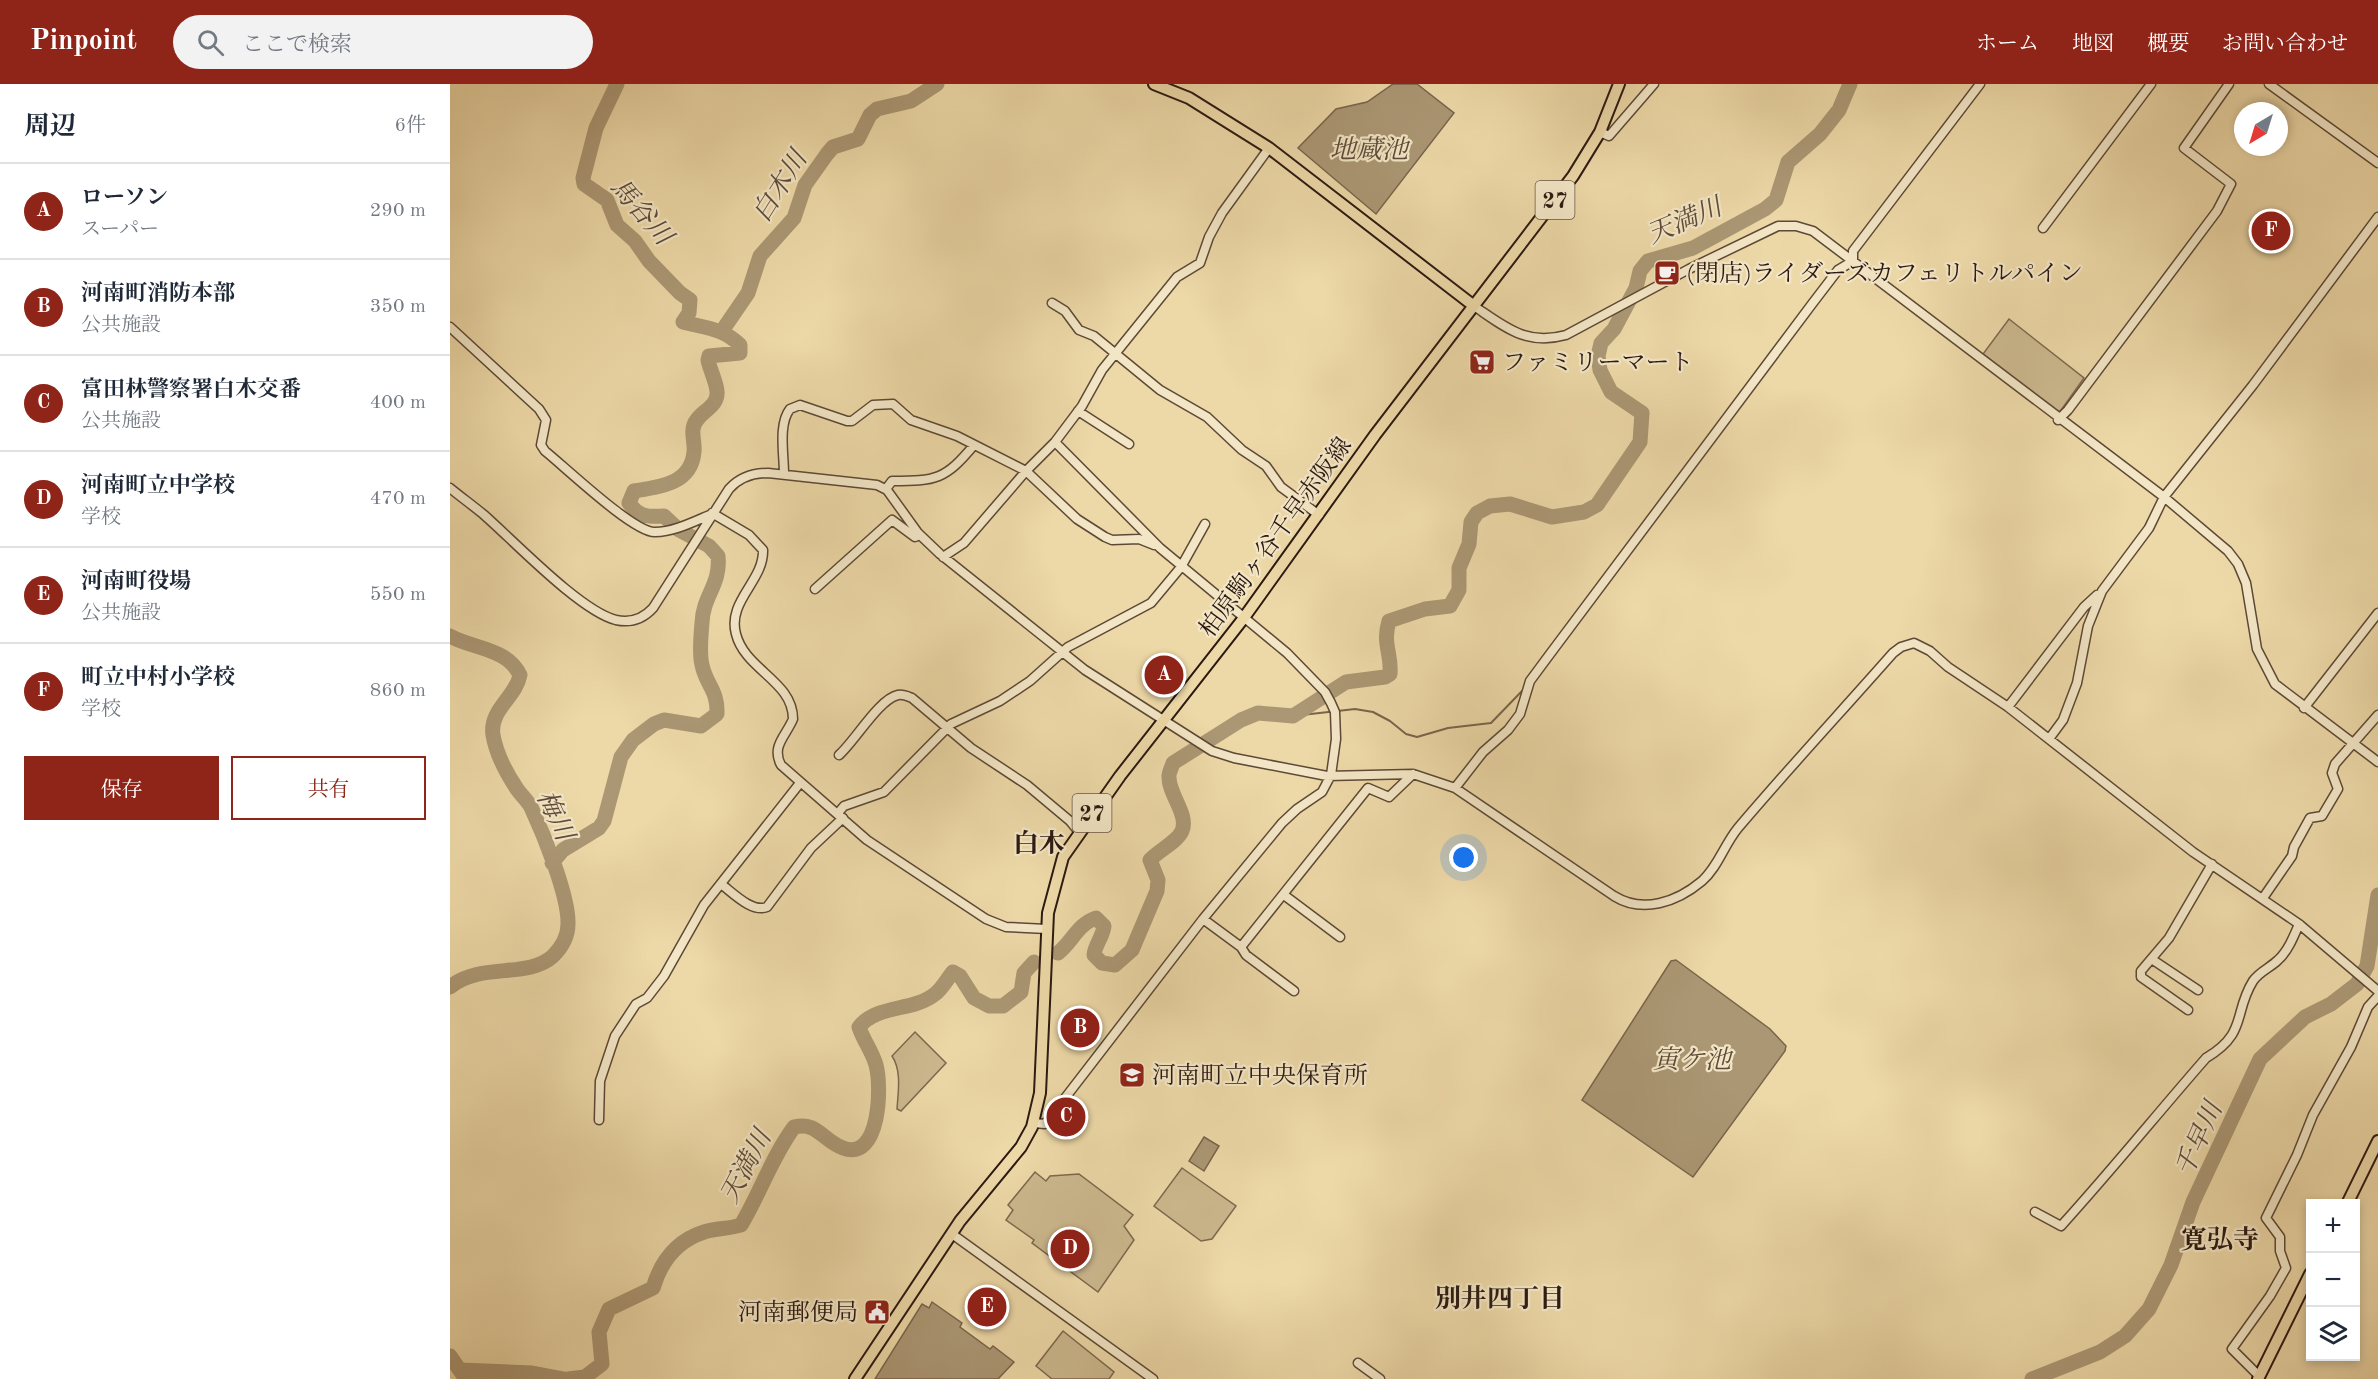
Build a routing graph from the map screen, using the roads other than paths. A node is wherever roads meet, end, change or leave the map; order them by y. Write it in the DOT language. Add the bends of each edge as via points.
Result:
graph roads {
  1 [pos="1154,84"];
  2 [pos="1619,84"];
  3 [pos="1653,84"];
  4 [pos="1980,84"];
  5 [pos="2151,84"];
  6 [pos="2229,84"];
  7 [pos="2269,84"];
  8 [pos="1600,132"];
  9 [pos="1269,148"];
  10 [pos="2378,163"];
  11 [pos="2378,218"];
  12 [pos="2043,228"];
  13 [pos="1853,261"];
  14 [pos="1052,303"];
  15 [pos="1474,306"];
  16 [pos="450,327"];
  17 [pos="1116,354"];
  18 [pos="1078,411"];
  19 [pos="2058,420"];
  20 [pos="1055,442"];
  21 [pos="1129,444"];
  22 [pos="974,445"];
  23 [pos="1026,471"];
  24 [pos="784,474"];
  25 [pos="450,488"];
  26 [pos="886,489"];
  27 [pos="2164,497"];
  28 [pos="712,513"];
  29 [pos="1319,515"];
  30 [pos="1205,524"];
  31 [pos="920,535"];
  32 [pos="1160,548"];
  33 [pos="943,556"];
  34 [pos="1181,567"];
  35 [pos="815,589"];
  36 [pos="2102,591"];
  37 [pos="2378,613"];
  38 [pos="1243,619"];
  39 [pos="1062,652"];
  40 [pos="2008,706"];
  41 [pos="2304,708"];
  42 [pos="2378,715"];
  43 [pos="1165,720"];
  44 [pos="948,728"];
  45 [pos="2049,739"];
  46 [pos="2355,745"];
  47 [pos="839,755"];
  48 [pos="2378,762"];
  49 [pos="1413,774"];
  50 [pos="1331,776"];
  51 [pos="800,783"];
  52 [pos="1455,788"];
  53 [pos="840,816"];
  54 [pos="1079,832"];
  55 [pos="2212,864"];
  56 [pos="721,884"];
  57 [pos="1284,895"];
  58 [pos="2263,898"];
  59 [pos="1203,919"];
  60 [pos="2299,924"];
  61 [pos="1047,929"];
  62 [pos="1340,937"];
  63 [pos="1241,947"];
  64 [pos="2153,960"];
  65 [pos="2198,990"];
  66 [pos="1294,991"];
  67 [pos="2377,992"];
  68 [pos="2188,1010"];
  69 [pos="599,1120"];
  70 [pos="1034,1123"];
  71 [pos="2378,1141"];
  72 [pos="2349,1199"];
  73 [pos="2035,1212"];
  74 [pos="952,1234"];
  75 [pos="2306,1282"];
  76 [pos="1358,1363"];
  77 [pos="2259,1377"];
  78 [pos="855,1379"];
  79 [pos="1153,1379"];
  80 [pos="1380,1379"];
  1 -- 9 [label="main road" via="1189,98"];
  2 -- 8 [label="main road, 柏原駒ヶ谷千早赤阪線 / 27"];
  3 -- 8 [label="street" via="1609,136"];
  4 -- 13 [label="street" via="1853,251"];
  5 -- 12 [label="street"];
  6 -- 19 [label="street" via="2184,148 2231,184 2227,193"];
  7 -- 10 [label="street"];
  8 -- 15 [label="main road, 柏原駒ヶ谷千早赤阪線 / 27" via="1574,176"];
  9 -- 15 [label="main road"];
  9 -- 17 [label="street" via="1222,213 1200,263 1177,278"];
  11 -- 27 [label="street"];
  13 -- 15 [label="street" via="1813,231 1778,226 1566,335 1533,339 1516,333"];
  13 -- 19 [label="street"];
  13 -- 52 [label="street" via="1838,270 1530,681 1521,714 1483,752"];
  14 -- 17 [label="street" via="1065,311 1079,330 1094,336"];
  15 -- 29 [label="main road, 柏原駒ヶ谷千早赤阪線 / 27"];
  16 -- 28 [label="street" via="539,409 546,420 541,445 545,451 635,526 664,531"];
  17 -- 18 [label="street"];
  17 -- 29 [label="street" via="1160,390 1207,417 1242,450 1266,466 1281,487"];
  18 -- 20 [label="street"];
  18 -- 21 [label="street"];
  19 -- 27 [label="street"];
  20 -- 23 [label="street"];
  20 -- 32 [label="street"];
  22 -- 23 [label="street"];
  22 -- 24 [label="street" via="911,420 893,404 879,403 847,421 800,405 790,409 782,427"];
  22 -- 26 [label="street" via="957,466 930,481 892,481"];
  23 -- 32 [label="street" via="1077,519 1105,537 1139,539"];
  23 -- 33 [label="street" via="964,543"];
  24 -- 26 [label="street" via="866,482"];
  24 -- 28 [label="street" via="758,473 740,480"];
  25 -- 28 [label="street" via="565,588 603,614 623,621 647,615"];
  26 -- 31 [label="street"];
  27 -- 36 [label="street" via="2149,528"];
  27 -- 41 [label="street" via="2213,537 2238,564 2266,669 2275,684"];
  28 -- 51 [label="street" via="749,535 763,550 764,563 735,614 735,632 753,665 775,683 790,704 793,719 776,753 781,765"];
  29 -- 38 [label="main road, 柏原駒ヶ谷千早赤阪線 / 27"];
  30 -- 34 [label="street"];
  31 -- 33 [label="street"];
  31 -- 35 [label="street" via="915,537 892,520"];
  32 -- 34 [label="street"];
  33 -- 39 [label="street"];
  34 -- 38 [label="street"];
  34 -- 39 [label="street" via="1145,607"];
  36 -- 40 [label="street" via="2084,607"];
  36 -- 45 [label="street" via="2093,608 2077,683 2062,720"];
  37 -- 41 [label="street"];
  38 -- 43 [label="main road, 柏原駒ヶ谷千早赤阪線 / 27"];
  38 -- 50 [label="street" via="1287,653 1325,692 1335,712"];
  39 -- 43 [label="street"];
  39 -- 44 [label="street" via="1030,681"];
  40 -- 45 [label="street"];
  40 -- 52 [label="street" via="1922,646 1914,643 1901,647 1737,830 1707,875 1669,900 1652,905 1627,903 1614,896"];
  41 -- 46 [label="street"];
  42 -- 46 [label="street"];
  43 -- 50 [label="street" via="1201,745 1224,755"];
  43 -- 54 [label="main road, 柏原駒ヶ谷千早赤阪線 / 27"];
  44 -- 47 [label="street" via="902,694 882,707"];
  44 -- 53 [label="street" via="884,792 844,806"];
  44 -- 54 [label="street" via="1027,785"];
  45 -- 55 [label="street" via="2148,819"];
  46 -- 48 [label="street"];
  46 -- 58 [label="street" via="2335,764 2332,773 2338,789 2328,807 2322,816 2310,818 2292,856"];
  49 -- 50 [label="street"];
  49 -- 52 [label="street"];
  49 -- 57 [label="street" via="1389,797 1368,788"];
  50 -- 59 [label="street" via="1322,792 1282,823"];
  51 -- 53 [label="street"];
  51 -- 56 [label="street"];
  53 -- 56 [label="street" via="767,907 753,907"];
  53 -- 61 [label="street" via="889,856 999,925"];
  54 -- 61 [label="main road, 柏原駒ヶ谷千早赤阪線 / 27" via="1056,876"];
  55 -- 58 [label="street"];
  55 -- 64 [label="street"];
  56 -- 69 [label="street" via="692,922 664,976 647,998 636,1004 615,1036 600,1081"];
  57 -- 62 [label="street"];
  57 -- 63 [label="street"];
  58 -- 60 [label="street"];
  59 -- 63 [label="street"];
  59 -- 70 [label="street" via="1045,1124"];
  60 -- 67 [label="street"];
  60 -- 73 [label="street" via="2282,955 2253,982 2231,1038 2206,1058 2134,1140 2112,1172 2061,1226"];
  61 -- 70 [label="main road, 柏原駒ヶ谷千早赤阪線 / 27" via="1041,1084"];
  63 -- 66 [label="street"];
  64 -- 65 [label="street"];
  64 -- 68 [label="street" via="2140,971 2141,977"];
  67 -- 77 [label="street" via="2313,1115 2266,1218 2280,1237 2286,1268 2232,1348"];
  70 -- 74 [label="main road, 柏原駒ヶ谷千早赤阪線 / 27" via="1021,1147"];
  71 -- 72 [label="main road"];
  74 -- 78 [label="main road, 柏原駒ヶ谷千早赤阪線 / 27"];
  74 -- 79 [label="street"];
  75 -- 77 [label="main road"];
  76 -- 80 [label="street"];
}
